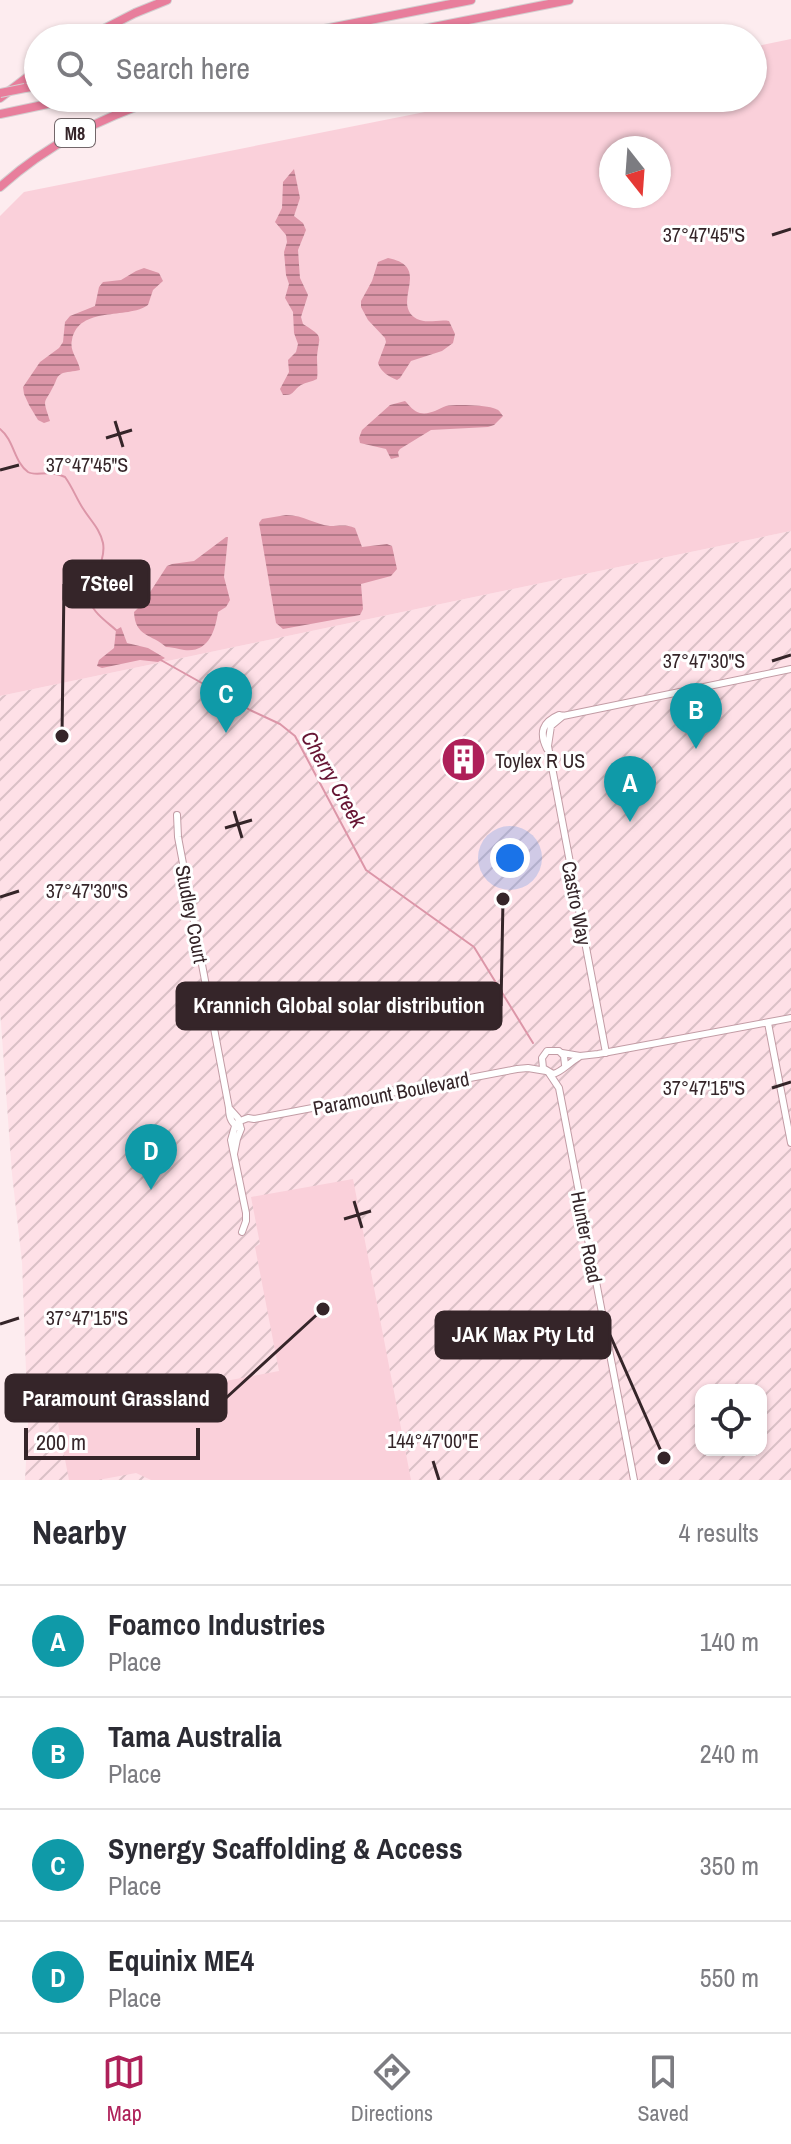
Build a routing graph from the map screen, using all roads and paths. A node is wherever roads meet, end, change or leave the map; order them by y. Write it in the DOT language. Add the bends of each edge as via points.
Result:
graph roads {
  1 [pos="167,0"];
  2 [pos="471,0"];
  3 [pos="569,0"];
  4 [pos="113,24"];
  5 [pos="350,24"];
  6 [pos="448,24"];
  7 [pos="24,79"];
  8 [pos="24,88"];
  9 [pos="0,96"];
  10 [pos="24,109"];
  11 [pos="120,112"];
  12 [pos="0,114"];
  13 [pos="0,187"];
  14 [pos="791,669"];
  15 [pos="177,815"];
  16 [pos="791,1018"];
  17 [pos="768,1023"];
  18 [pos="562,1053"];
  19 [pos="606,1053"];
  20 [pos="580,1056"];
  21 [pos="542,1058"];
  22 [pos="564,1067"];
  23 [pos="528,1068"];
  24 [pos="548,1072"];
  25 [pos="559,1088"];
  26 [pos="238,1125"];
  27 [pos="791,1143"];
  28 [pos="242,1232"];
  29 [pos="634,1480"];
  1 -- 4 [label="highway"];
  2 -- 5 [label="highway"];
  3 -- 6 [label="highway"];
  7 -- 9 [label="highway"];
  8 -- 9 [label="highway, bridge"];
  10 -- 12 [label="highway, M8"];
  11 -- 13 [label="highway, M8" via="34,159"];
  14 -- 19 [label="street, Castro Way" via="563,716 549,731"];
  15 -- 26 [label="street, Studley Court" via="229,1108"];
  16 -- 17 [label="street"];
  17 -- 19 [label="street"];
  17 -- 27 [label="street"];
  18 -- 20 [label="street"];
  18 -- 21 [label="street" via="547,1051"];
  18 -- 22 [label="street"];
  19 -- 20 [label="street"];
  20 -- 22 [label="street"];
  21 -- 23 [label="street, Paramount Boulevard"];
  21 -- 24 [label="street"];
  22 -- 24 [label="street"];
  22 -- 25 [label="street, Hunter Road"];
  23 -- 24 [label="street, Paramount Boulevard"];
  23 -- 26 [label="street, Paramount Boulevard"];
  24 -- 25 [label="street, Hunter Road"];
  25 -- 29 [label="street, Hunter Road"];
  26 -- 28 [label="street" via="231,1140 246,1213"];
}
